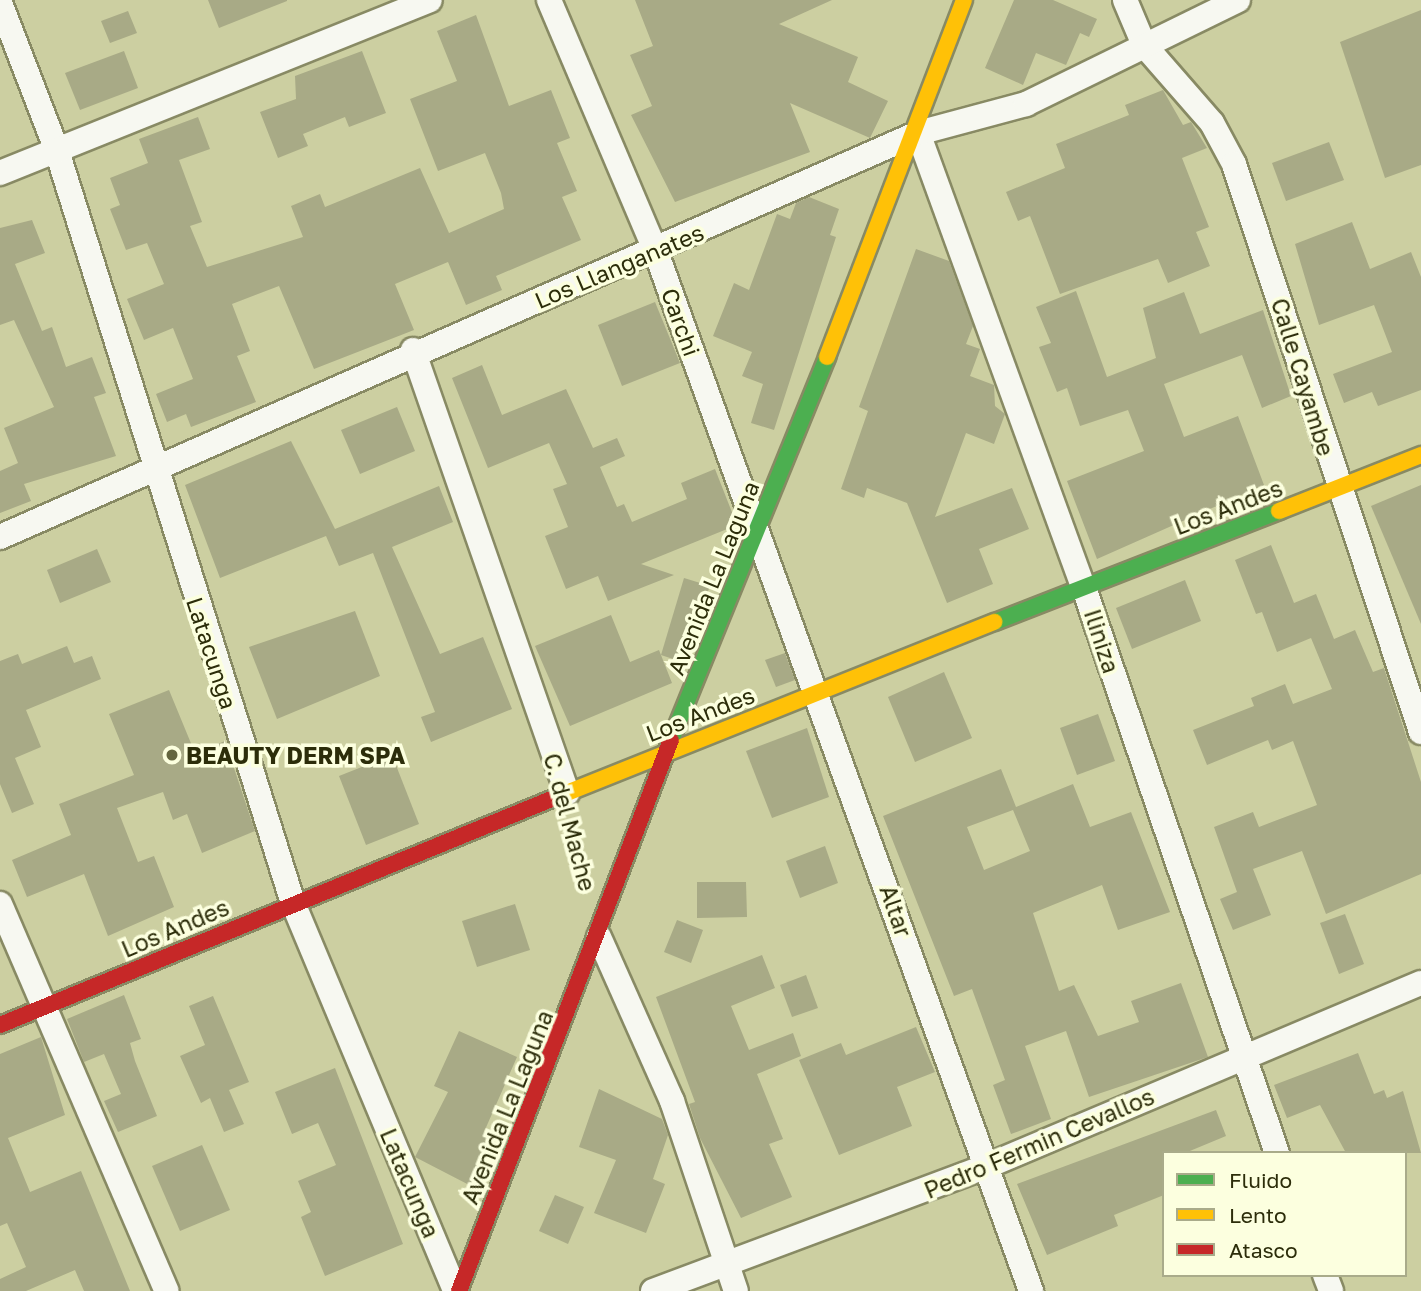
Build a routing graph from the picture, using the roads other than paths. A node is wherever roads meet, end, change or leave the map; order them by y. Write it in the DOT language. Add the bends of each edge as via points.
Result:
graph roads {
  1 [pos="430,0"];
  2 [pos="549,0"];
  3 [pos="964,0"];
  4 [pos="1125,0"];
  5 [pos="1238,0"];
  6 [pos="0,3"];
  7 [pos="1144,45"];
  8 [pos="918,133"];
  9 [pos="57,150"];
  10 [pos="0,173"];
  11 [pos="656,251"];
  12 [pos="413,350"];
  13 [pos="1421,454"];
  14 [pos="154,473"];
  15 [pos="1337,489"];
  16 [pos="756,532"];
  17 [pos="0,537"];
  18 [pos="1084,588"];
  19 [pos="820,692"];
  20 [pos="1421,732"];
  21 [pos="667,751"];
  22 [pos="567,793"];
  23 [pos="293,903"];
  24 [pos="0,904"];
  25 [pos="599,937"];
  26 [pos="1421,983"];
  27 [pos="42,1008"];
  28 [pos="0,1025"];
  29 [pos="1240,1058"];
  30 [pos="1276,1151"];
  31 [pos="985,1167"];
  32 [pos="727,1266"];
  33 [pos="167,1291"];
  34 [pos="457,1291"];
  35 [pos="653,1291"];
  36 [pos="736,1291"];
  37 [pos="1031,1291"];
  1 -- 9 [label="street"];
  2 -- 11 [label="street, Carchi"];
  3 -- 8 [label="street, Avenida La Laguna"];
  4 -- 7 [label="street, Calle Cayambe"];
  5 -- 7 [label="street, Los Llanganates"];
  6 -- 9 [label="street, Latacunga"];
  7 -- 8 [label="street, Los Llanganates" via="1026,104"];
  7 -- 15 [label="street, Calle Cayambe" via="1212,123 1234,164"];
  8 -- 11 [label="street, Los Llanganates"];
  8 -- 16 [label="street, Avenida La Laguna"];
  8 -- 18 [label="street, Iliniza"];
  9 -- 10 [label="street"];
  9 -- 14 [label="street, Latacunga"];
  11 -- 12 [label="street, Los Llanganates"];
  11 -- 16 [label="street, Carchi"];
  12 -- 14 [label="street, Los Llanganates"];
  12 -- 22 [label="street, C. del Mache"];
  13 -- 15 [label="street, Los Andes"];
  14 -- 17 [label="street, Los Llanganates"];
  14 -- 23 [label="street, Latacunga"];
  15 -- 18 [label="street, Los Andes"];
  15 -- 20 [label="street, Calle Cayambe"];
  16 -- 19 [label="street, Altar"];
  16 -- 21 [label="street, Avenida La Laguna"];
  18 -- 19 [label="street, Los Andes"];
  18 -- 29 [label="street, Iliniza"];
  19 -- 21 [label="street, Los Andes"];
  19 -- 31 [label="street, Altar"];
  21 -- 22 [label="street, Los Andes"];
  21 -- 25 [label="street, Avenida La Laguna"];
  22 -- 23 [label="street, Los Andes"];
  23 -- 27 [label="street, Los Andes"];
  23 -- 34 [label="street, Latacunga"];
  24 -- 27 [label="street"];
  25 -- 32 [label="street" via="671,1101"];
  25 -- 34 [label="street, Avenida La Laguna"];
  26 -- 29 [label="street, Pedro Fermin Cevallos"];
  27 -- 28 [label="street, Los Andes"];
  27 -- 33 [label="street"];
  29 -- 30 [label="street, Iliniza"];
  29 -- 31 [label="street, Pedro Fermin Cevallos"];
  31 -- 32 [label="street, Pedro Fermin Cevallos"];
  31 -- 37 [label="street, Altar"];
  32 -- 35 [label="street, Pedro Fermin Cevallos"];
  32 -- 36 [label="street"];
}
